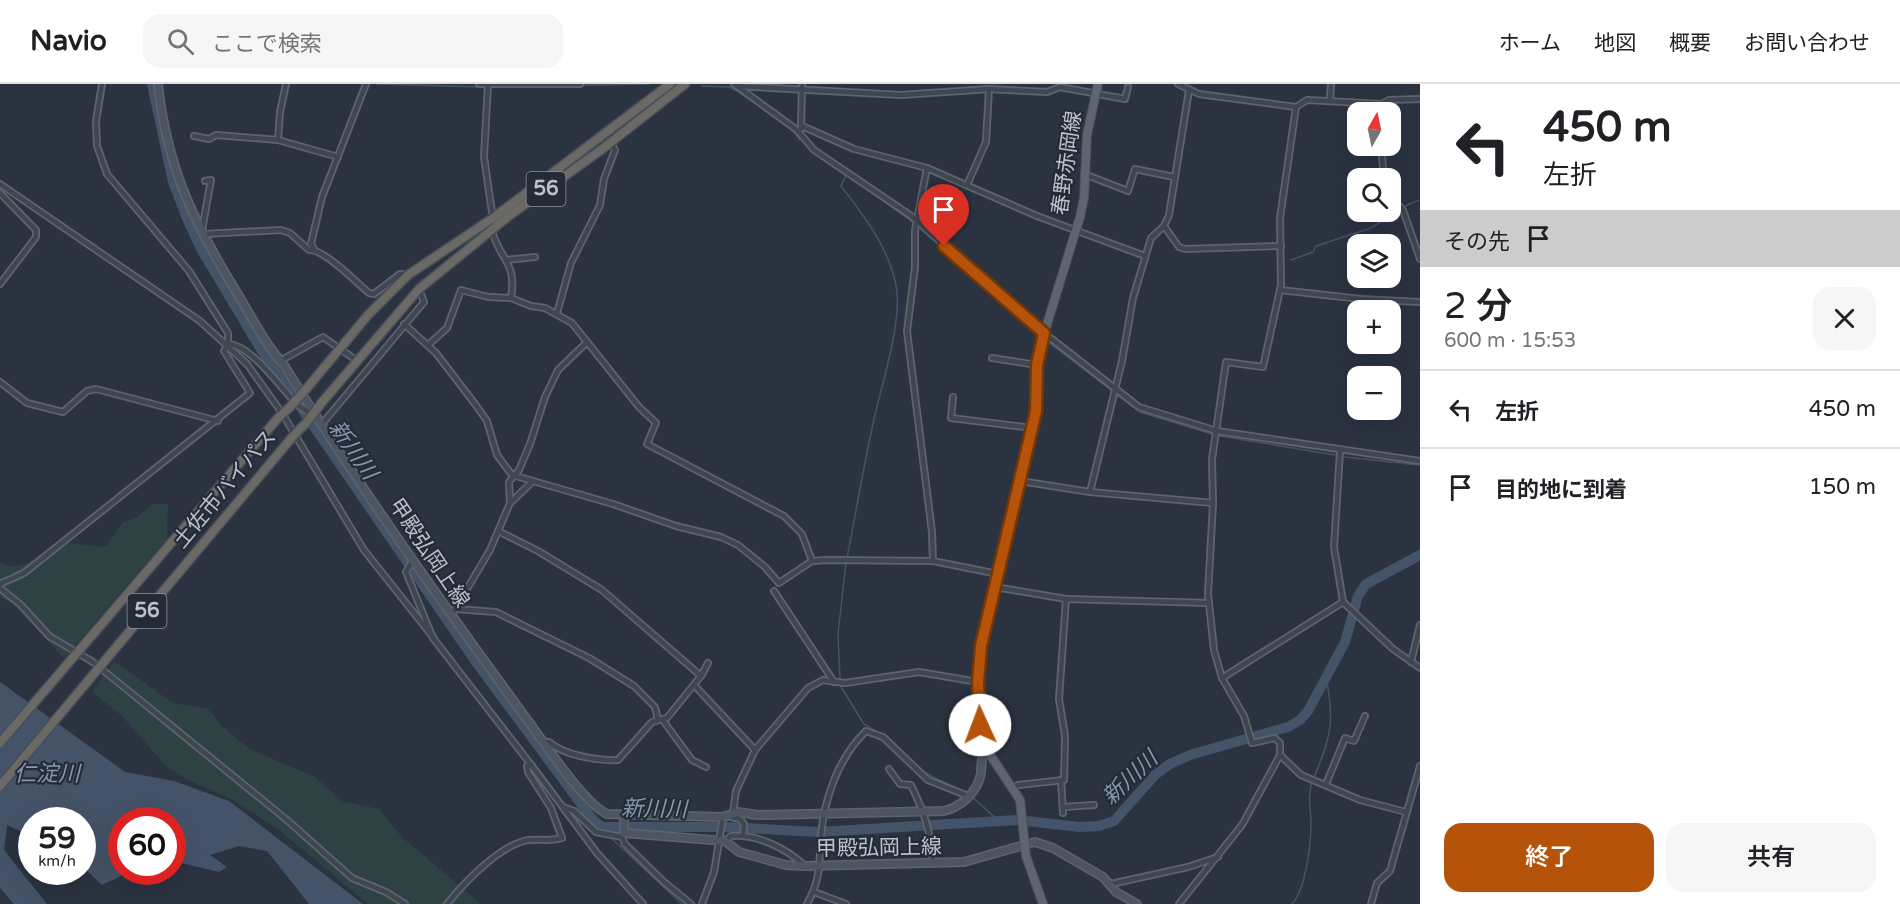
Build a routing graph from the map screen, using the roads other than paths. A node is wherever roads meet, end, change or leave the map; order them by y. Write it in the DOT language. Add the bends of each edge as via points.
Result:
graph roads {
  1 [pos="102,84"];
  2 [pos="158,84"];
  3 [pos="286,84"];
  4 [pos="366,84"];
  5 [pos="479,84"];
  6 [pos="488,84"];
  7 [pos="580,84"];
  8 [pos="670,84"];
  9 [pos="685,84"];
  10 [pos="802,84"];
  11 [pos="1098,84"];
  12 [pos="1178,84"];
  13 [pos="1331,84"];
  14 [pos="736,85"];
  15 [pos="1128,87"];
  16 [pos="989,89"];
  17 [pos="1189,90"];
  18 [pos="803,91"];
  19 [pos="1095,95"];
  20 [pos="1420,99"];
  21 [pos="1330,100"];
  22 [pos="1356,102"];
  23 [pos="1386,102"];
  24 [pos="1296,107"];
  25 [pos="802,126"];
  26 [pos="800,134"];
  27 [pos="194,136"];
  28 [pos="278,140"];
  29 [pos="611,142"];
  30 [pos="338,157"];
  31 [pos="927,168"];
  32 [pos="1084,174"];
  33 [pos="1174,177"];
  34 [pos="205,181"];
  35 [pos="0,184"];
  36 [pos="967,185"];
  37 [pos="0,193"];
  38 [pos="1401,207"];
  39 [pos="493,218"];
  40 [pos="917,222"];
  41 [pos="1164,226"];
  42 [pos="492,229"];
  43 [pos="1076,230"];
  44 [pos="201,233"];
  45 [pos="1281,246"];
  46 [pos="314,249"];
  47 [pos="1145,256"];
  48 [pos="535,257"];
  49 [pos="506,260"];
  50 [pos="1420,260"];
  51 [pos="408,275"];
  52 [pos="0,284"];
  53 [pos="419,290"];
  54 [pos="1280,290"];
  55 [pos="511,298"];
  56 [pos="1420,302"];
  57 [pos="557,313"];
  58 [pos="404,324"];
  59 [pos="1044,333"];
  60 [pos="586,343"];
  61 [pos="228,344"];
  62 [pos="428,345"];
  63 [pos="340,347"];
  64 [pos="992,358"];
  65 [pos="356,360"];
  66 [pos="280,361"];
  67 [pos="1037,365"];
  68 [pos="0,382"];
  69 [pos="1115,388"];
  70 [pos="953,397"];
  71 [pos="283,413"];
  72 [pos="218,421"];
  73 [pos="320,422"];
  74 [pos="1032,428"];
  75 [pos="1218,431"];
  76 [pos="294,435"];
  77 [pos="1340,451"];
  78 [pos="1420,461"];
  79 [pos="512,475"];
  80 [pos="532,481"];
  81 [pos="1020,481"];
  82 [pos="1090,492"];
  83 [pos="1213,502"];
  84 [pos="510,503"];
  85 [pos="498,531"];
  86 [pos="413,560"];
  87 [pos="812,561"];
  88 [pos="933,561"];
  89 [pos="998,574"];
  90 [pos="0,586"];
  91 [pos="995,587"];
  92 [pos="774,591"];
  93 [pos="1066,598"];
  94 [pos="1343,602"];
  95 [pos="1209,603"];
  96 [pos="453,611"];
  97 [pos="1420,625"];
  98 [pos="433,637"];
  99 [pos="1411,662"];
  100 [pos="708,663"];
  101 [pos="1420,668"];
  102 [pos="701,676"];
  103 [pos="1222,678"];
  104 [pos="836,682"];
  105 [pos="978,682"];
  106 [pos="695,687"];
  107 [pos="1365,716"];
  108 [pos="660,720"];
  109 [pos="544,742"];
  110 [pos="0,743"];
  111 [pos="756,750"];
  112 [pos="987,750"];
  113 [pos="1280,755"];
  114 [pos="532,766"];
  115 [pos="706,767"];
  116 [pos="1420,768"];
  117 [pos="889,769"];
  118 [pos="1061,780"];
  119 [pos="1326,784"];
  120 [pos="0,786"];
  121 [pos="1013,788"];
  122 [pos="969,794"];
  123 [pos="1094,805"];
  124 [pos="561,806"];
  125 [pos="924,812"];
  126 [pos="1406,812"];
  127 [pos="826,814"];
  128 [pos="624,815"];
  129 [pos="725,820"];
  130 [pos="744,829"];
  131 [pos="623,835"];
  132 [pos="722,841"];
  133 [pos="1023,844"];
  134 [pos="1218,857"];
  135 [pos="933,864"];
  136 [pos="805,866"];
  137 [pos="820,867"];
  138 [pos="1111,884"];
  139 [pos="814,892"];
  140 [pos="405,904"];
  141 [pos="447,904"];
  142 [pos="644,904"];
  143 [pos="691,904"];
  144 [pos="702,904"];
  145 [pos="807,904"];
  146 [pos="846,904"];
  147 [pos="1043,904"];
  148 [pos="1137,904"];
  149 [pos="1179,904"];
  150 [pos="1371,904"];
  1 -- 61 [label="street" via="96,121 97,146 107,174 189,271 228,333"];
  2 -- 44 [label="main road, 甲殿弘岡上線" via="172,158"];
  3 -- 28 [label="street"];
  4 -- 30 [label="street"];
  5 -- 6 [label="street"];
  6 -- 7 [label="street"];
  6 -- 39 [label="street" via="484,157"];
  8 -- 39 [label="highway, 56"];
  9 -- 29 [label="highway, 56"];
  10 -- 18 [label="street"];
  11 -- 19 [label="main road, 春野赤岡線"];
  12 -- 17 [label="street"];
  13 -- 21 [label="street"];
  14 -- 18 [label="street"];
  14 -- 26 [label="street"];
  15 -- 19 [label="street" via="1125,99"];
  16 -- 18 [label="street" via="901,95"];
  16 -- 19 [label="street" via="1047,92 1060,87"];
  16 -- 36 [label="street" via="986,142"];
  17 -- 24 [label="street"];
  17 -- 33 [label="street"];
  18 -- 25 [label="street"];
  19 -- 32 [label="main road, 春野赤岡線"];
  20 -- 23 [label="street"];
  21 -- 22 [label="street"];
  21 -- 24 [label="street" via="1307,100"];
  24 -- 45 [label="street" via="1280,218"];
  25 -- 26 [label="street"];
  25 -- 31 [label="street" via="854,149"];
  26 -- 40 [label="street" via="814,150"];
  27 -- 28 [label="street"];
  28 -- 30 [label="street"];
  29 -- 42 [label="highway, 56"];
  29 -- 57 [label="street" via="615,150 600,205 571,263"];
  30 -- 46 [label="street" via="322,197 311,244"];
  31 -- 36 [label="street"];
  31 -- 40 [label="street"];
  32 -- 33 [label="street" via="1128,191 1135,169"];
  32 -- 43 [label="main road, 春野赤岡線" via="1084,198"];
  33 -- 41 [label="street"];
  34 -- 44 [label="street" via="211,180 211,194"];
  35 -- 61 [label="street"];
  36 -- 43 [label="street"];
  37 -- 52 [label="street" via="36,230 36,237"];
  38 -- 50 [label="street"];
  39 -- 42 [label="street"];
  39 -- 51 [label="highway, 土佐市バイパス / 56"];
  40 -- 59 [label="street"];
  40 -- 88 [label="street" via="907,331"];
  41 -- 45 [label="street" via="1179,247 1185,249"];
  41 -- 47 [label="street" via="1151,238"];
  42 -- 49 [label="street" via="497,249"];
  42 -- 53 [label="highway, 土佐市バイパス / 56"];
  43 -- 47 [label="street"];
  43 -- 59 [label="main road, 春野赤岡線"];
  44 -- 46 [label="street" via="281,230 309,250"];
  44 -- 66 [label="main road, 甲殿弘岡上線"];
  45 -- 54 [label="street"];
  46 -- 51 [label="street" via="369,293 375,294 400,274"];
  47 -- 69 [label="street"];
  48 -- 49 [label="street"];
  49 -- 55 [label="street" via="513,274"];
  51 -- 63 [label="highway, 土佐市バイパス / 56"];
  53 -- 58 [label="street" via="424,302"];
  53 -- 65 [label="highway, 土佐市バイパス / 56"];
  54 -- 56 [label="street"];
  54 -- 75 [label="street" via="1263,367 1226,362"];
  55 -- 57 [label="street"];
  55 -- 62 [label="street" via="462,290 447,328"];
  57 -- 60 [label="street" via="572,323"];
  58 -- 62 [label="street"];
  58 -- 73 [label="street"];
  59 -- 67 [label="main road, 春野赤岡線"];
  59 -- 69 [label="street"];
  60 -- 79 [label="street" via="558,370 544,397 519,470"];
  60 -- 87 [label="street" via="656,423 647,444 784,516 802,534"];
  61 -- 71 [label="street"];
  61 -- 72 [label="street" via="224,351 250,393"];
  61 -- 73 [label="street" via="251,356 296,404"];
  62 -- 79 [label="street" via="487,421 496,455"];
  63 -- 65 [label="street"];
  63 -- 66 [label="street" via="323,337"];
  63 -- 71 [label="highway, 土佐市バイパス / 56, bridge"];
  64 -- 67 [label="street"];
  65 -- 76 [label="highway, 土佐市バイパス / 56, bridge"];
  66 -- 73 [label="main road, 甲殿弘岡上線"];
  67 -- 74 [label="main road, 春野赤岡線"];
  68 -- 72 [label="street" via="27,403 63,412 87,391 96,389"];
  69 -- 75 [label="street" via="1148,411"];
  69 -- 82 [label="street"];
  70 -- 74 [label="street" via="951,418"];
  71 -- 76 [label="street"];
  71 -- 110 [label="highway, 土佐市バイパス / 56, bridge"];
  72 -- 90 [label="street" via="24,573"];
  73 -- 86 [label="main road, 甲殿弘岡上線"];
  74 -- 81 [label="main road, 春野赤岡線"];
  75 -- 77 [label="street"];
  75 -- 83 [label="street" via="1212,459"];
  76 -- 98 [label="street" via="364,550"];
  76 -- 120 [label="highway, 土佐市バイパス / 56, bridge"];
  77 -- 78 [label="street"];
  77 -- 94 [label="street" via="1334,546"];
  79 -- 80 [label="street"];
  79 -- 84 [label="street"];
  80 -- 84 [label="street"];
  80 -- 87 [label="street" via="721,537 738,545 779,583"];
  81 -- 82 [label="street"];
  81 -- 89 [label="main road, 春野赤岡線"];
  82 -- 83 [label="street"];
  83 -- 95 [label="street"];
  84 -- 85 [label="street"];
  85 -- 96 [label="street"];
  85 -- 102 [label="street" via="602,590"];
  86 -- 96 [label="main road, 甲殿弘岡上線"];
  86 -- 98 [label="street" via="406,572"];
  87 -- 88 [label="street"];
  88 -- 89 [label="street"];
  89 -- 91 [label="main road, 春野赤岡線"];
  90 -- 140 [label="street" via="50,636 102,669 352,878"];
  91 -- 93 [label="street"];
  91 -- 105 [label="main road, 春野赤岡線" via="981,646"];
  92 -- 104 [label="street"];
  93 -- 95 [label="street"];
  93 -- 118 [label="street" via="1059,699 1065,736"];
  94 -- 99 [label="street"];
  94 -- 103 [label="street"];
  95 -- 103 [label="street" via="1214,650"];
  96 -- 108 [label="street" via="496,612 589,658 634,686 656,707"];
  96 -- 109 [label="main road, 甲殿弘岡上線"];
  97 -- 99 [label="street"];
  98 -- 114 [label="street"];
  99 -- 101 [label="street"];
  100 -- 102 [label="street"];
  102 -- 106 [label="street"];
  103 -- 113 [label="street" via="1244,716 1251,741 1275,738 1280,743"];
  104 -- 105 [label="street" via="919,672"];
  104 -- 111 [label="street" via="823,680 808,688"];
  105 -- 112 [label="main road, 春野赤岡線" via="981,735"];
  106 -- 108 [label="street" via="667,718"];
  106 -- 111 [label="street"];
  107 -- 119 [label="street" via="1354,741 1345,738"];
  108 -- 109 [label="street" via="642,730 618,760 567,753"];
  108 -- 115 [label="street" via="692,760"];
  109 -- 128 [label="main road, 甲殿弘岡上線" via="594,806 607,814"];
  111 -- 129 [label="street"];
  112 -- 121 [label="main road, 春野赤岡線"];
  112 -- 122 [label="main road" via="981,759 979,780"];
  113 -- 119 [label="street" via="1301,775"];
  113 -- 134 [label="street" via="1242,825"];
  114 -- 124 [label="street"];
  114 -- 141 [label="street" via="527,766 528,772 551,808 562,838 525,841 513,846 480,869"];
  116 -- 126 [label="street"];
  117 -- 125 [label="street" via="900,784 911,785"];
  118 -- 121 [label="street"];
  118 -- 123 [label="street" via="1063,810"];
  119 -- 126 [label="street" via="1360,800"];
  121 -- 133 [label="main road, 春野赤岡線" via="1024,818"];
  122 -- 125 [label="main road, 甲殿弘岡上線" via="954,809"];
  122 -- 127 [label="street" via="928,780 883,737 866,731 854,742 835,777"];
  124 -- 131 [label="street" via="574,811 596,832"];
  124 -- 142 [label="street"];
  125 -- 127 [label="main road, 甲殿弘岡上線"];
  125 -- 135 [label="street" via="930,829"];
  126 -- 150 [label="street" via="1390,871 1377,883"];
  127 -- 129 [label="main road, 甲殿弘岡上線" via="757,815"];
  127 -- 137 [label="street"];
  128 -- 129 [label="main road, 甲殿弘岡上線"];
  128 -- 131 [label="main road"];
  129 -- 130 [label="street" via="740,819"];
  129 -- 132 [label="street"];
  130 -- 132 [label="street"];
  130 -- 136 [label="street"];
  131 -- 132 [label="main road, 甲殿弘岡上線"];
  131 -- 143 [label="street" via="625,844"];
  132 -- 136 [label="main road, 甲殿弘岡上線" via="739,852"];
  132 -- 144 [label="street"];
  133 -- 135 [label="main road, 甲殿弘岡上線" via="979,860"];
  133 -- 138 [label="main road, 甲殿弘岡上線" via="1046,845"];
  133 -- 147 [label="main road, 春野赤岡線"];
  134 -- 138 [label="street"];
  134 -- 149 [label="street"];
  135 -- 137 [label="main road, 甲殿弘岡上線"];
  136 -- 137 [label="main road, 甲殿弘岡上線"];
  137 -- 139 [label="street"];
  138 -- 148 [label="main road, 甲殿弘岡上線" via="1120,896"];
  139 -- 145 [label="street"];
  139 -- 146 [label="street"];
}
